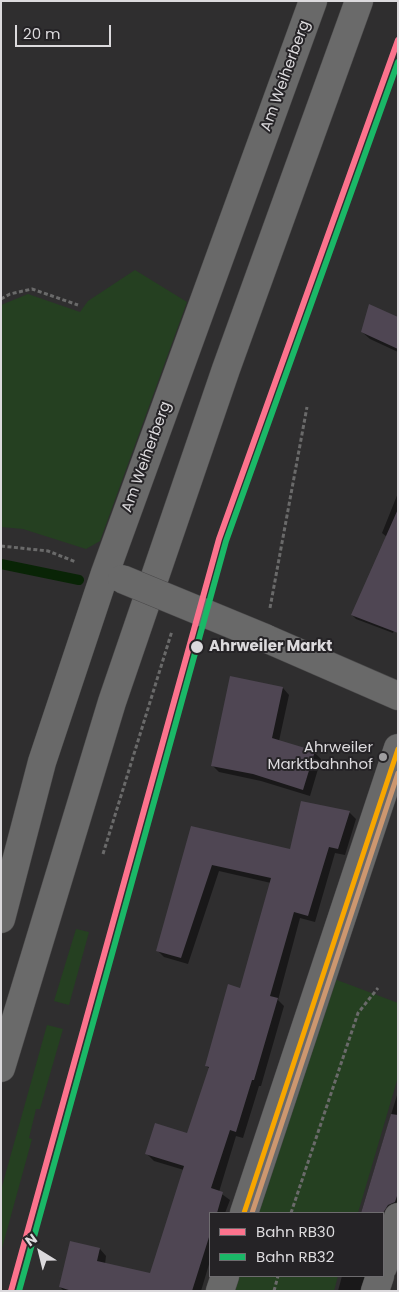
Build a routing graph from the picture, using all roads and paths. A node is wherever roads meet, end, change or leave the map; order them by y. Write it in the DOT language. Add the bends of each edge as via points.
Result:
graph roads {
  1 [pos="313,1"];
  2 [pos="359,1"];
  3 [pos="1,299"];
  4 [pos="78,306"];
  5 [pos="307,407"];
  6 [pos="1,546"];
  7 [pos="113,576"];
  8 [pos="180,604"];
  9 [pos="265,638"];
  10 [pos="398,696"];
  11 [pos="398,748"];
  12 [pos="103,854"];
  13 [pos="1,919"];
  14 [pos="378,988"];
  15 [pos="1,1068"];
  16 [pos="244,1212"];
  17 [pos="291,1212"];
  18 [pos="398,1217"];
  19 [pos="384,1264"];
  20 [pos="225,1277"];
  21 [pos="278,1277"];
  22 [pos="380,1277"];
  23 [pos="220,1291"];
  24 [pos="274,1291"];
  25 [pos="376,1291"];
  1 -- 7 [label="street, Am Weiherberg"];
  2 -- 15 [label="main road" via="226,369 112,702"];
  3 -- 4 [label="path" via="32,289"];
  5 -- 9 [label="path"];
  6 -- 7 [label="path" via="48,551"];
  7 -- 8 [label="street, bridge"];
  7 -- 13 [label="street, Am Weiherberg" via="42,762"];
  8 -- 9 [label="street, bridge"];
  8 -- 12 [label="path"];
  9 -- 10 [label="street"];
  11 -- 16 [label="street"];
  14 -- 17 [label="path" via="358,1013"];
  18 -- 19 [label="street"];
  20 -- 23 [label="street"];
  21 -- 24 [label="path"];
  22 -- 25 [label="street"];
}
